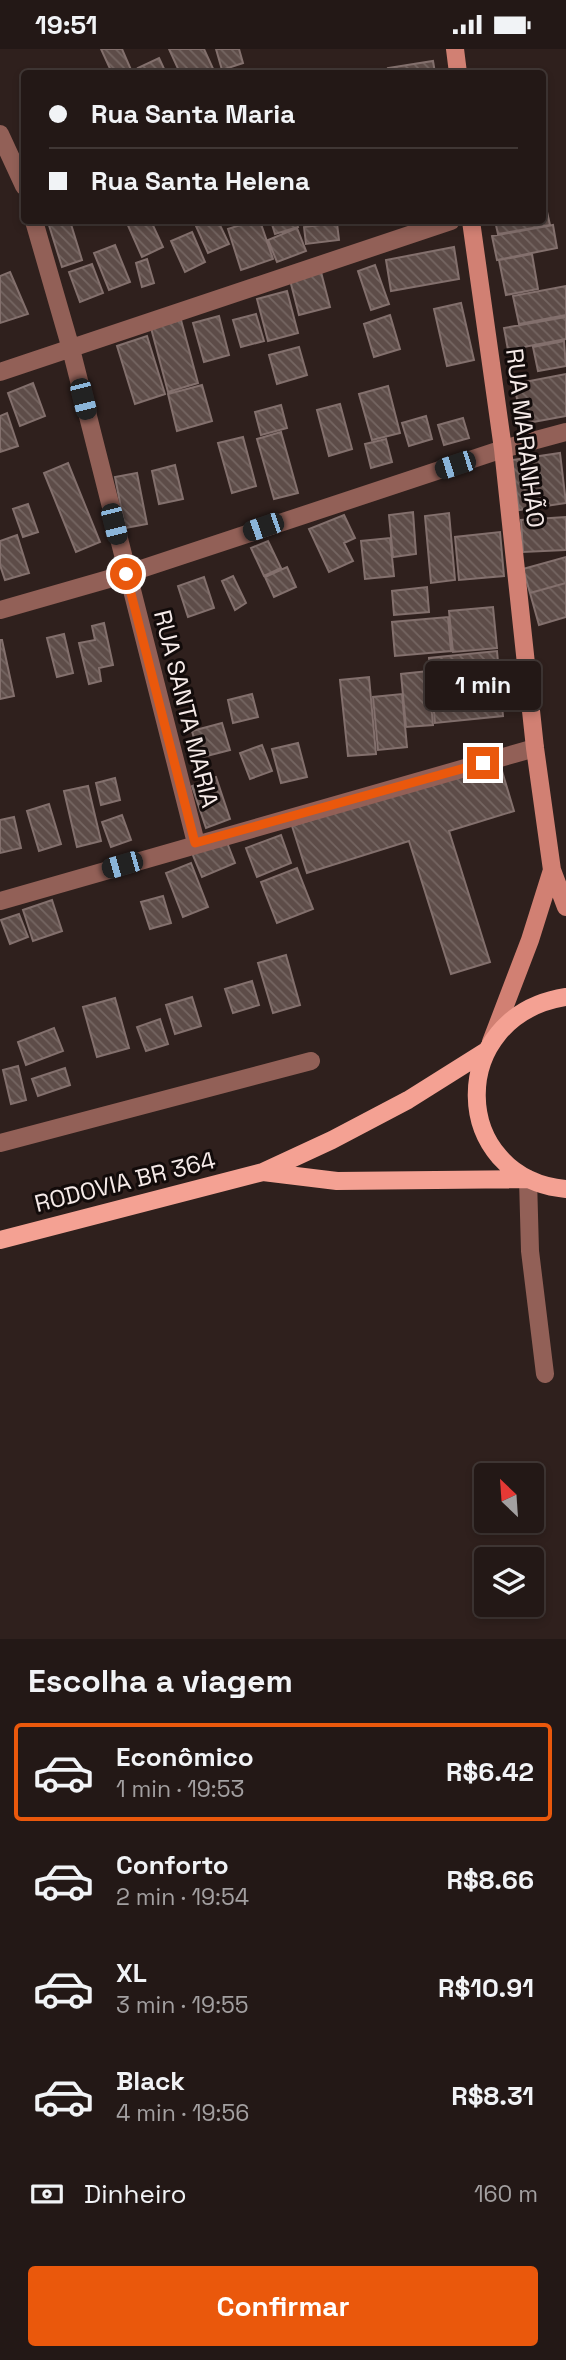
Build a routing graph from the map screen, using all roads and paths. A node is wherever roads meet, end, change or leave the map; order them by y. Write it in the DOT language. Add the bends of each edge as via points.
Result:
graph roads {
  1 [pos="456,49"];
  2 [pos="458,70"];
  3 [pos="0,134"];
  4 [pos="21,180"];
  5 [pos="35,224"];
  6 [pos="442,224"];
  7 [pos="471,224"];
  8 [pos="71,349"];
  9 [pos="0,372"];
  10 [pos="566,432"];
  11 [pos="503,449"];
  12 [pos="126,574"];
  13 [pos="0,610"];
  14 [pos="535,748"];
  15 [pos="195,843"];
  16 [pos="552,870"];
  17 [pos="0,901"];
  18 [pos="566,907"];
  19 [pos="566,997"];
  20 [pos="488,1046"];
  21 [pos="311,1061"];
  22 [pos="0,1143"];
  23 [pos="263,1172"];
  24 [pos="528,1179"];
  25 [pos="566,1189"];
  26 [pos="0,1240"];
  27 [pos="545,1374"];
  1 -- 2 [label="street"];
  3 -- 4 [label="street"];
  5 -- 8 [label="street, RUA SANTA MARIA"];
  6 -- 8 [label="street"];
  7 -- 11 [label="street, RUA MARANHÃO"];
  8 -- 9 [label="street"];
  8 -- 12 [label="street, RUA SANTA MARIA"];
  10 -- 11 [label="street"];
  11 -- 12 [label="street"];
  11 -- 14 [label="street, RUA MARANHÃO"];
  12 -- 13 [label="street"];
  12 -- 15 [label="street, RUA SANTA MARIA"];
  14 -- 15 [label="street"];
  14 -- 16 [label="street, RUA MARANHÃO"];
  15 -- 17 [label="street"];
  16 -- 18 [label="street, RUA MARANHÃO"];
  16 -- 20 [label="street, RUA MARANHÃO"];
  19 -- 20 [label="main road" via="525,1009 506,1023"];
  20 -- 23 [label="main road" via="408,1100"];
  20 -- 24 [label="main road" via="477,1080 477,1109 498,1154"];
  21 -- 22 [label="street"];
  23 -- 24 [label="main road" via="337,1181"];
  23 -- 26 [label="main road, RODOVIA BR 364"];
  24 -- 25 [label="main road"];
  24 -- 27 [label="street" via="530,1251"];
}
